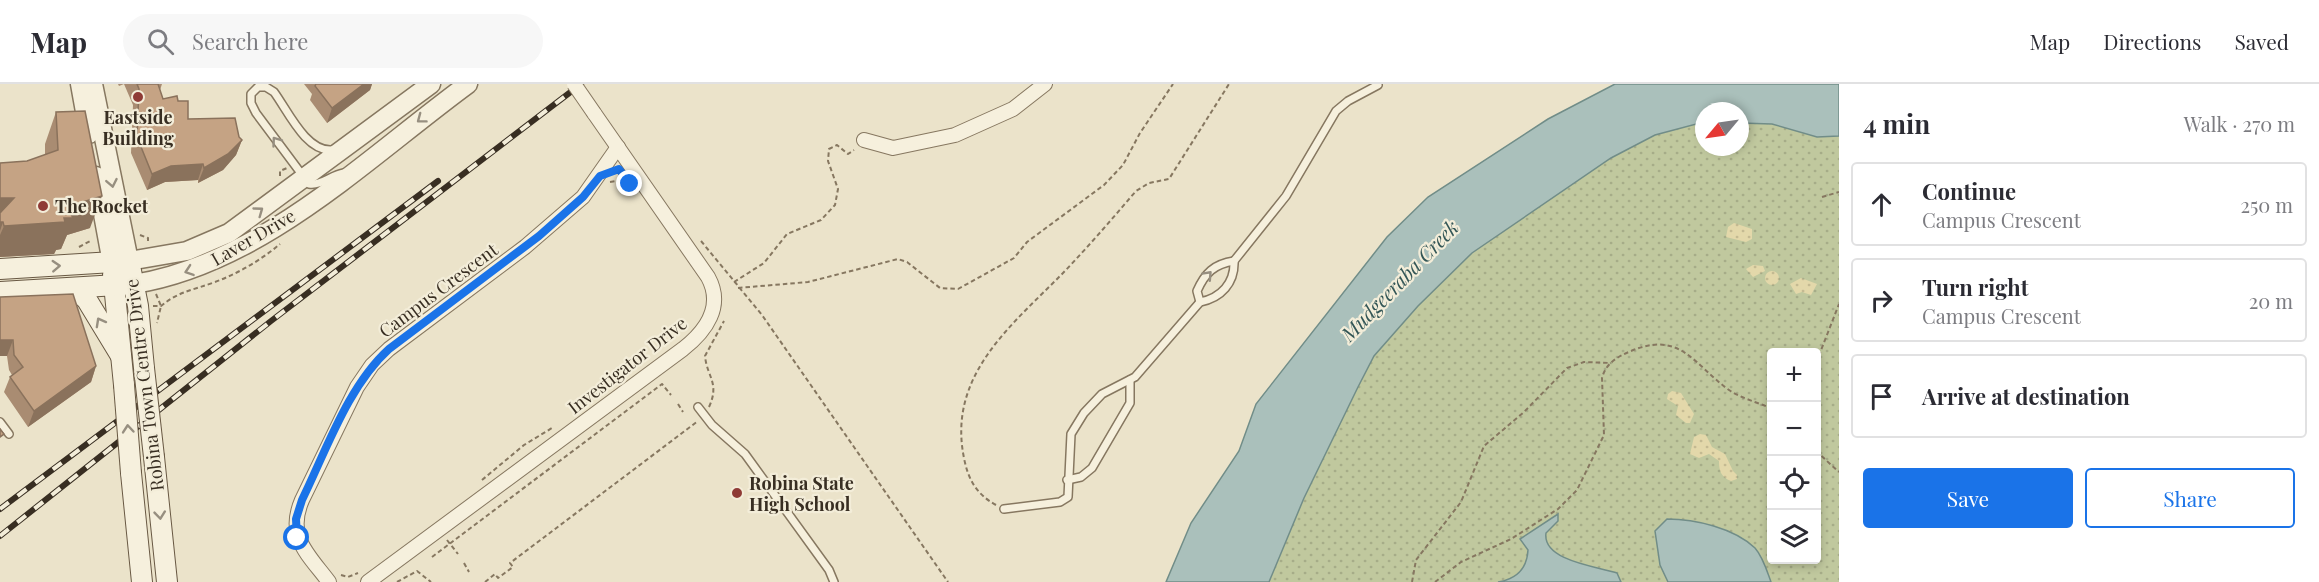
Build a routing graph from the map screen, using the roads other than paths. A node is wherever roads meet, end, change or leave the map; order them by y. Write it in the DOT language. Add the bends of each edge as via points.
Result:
graph roads {
  1 [pos="80,84"];
  2 [pos="93,84"];
  3 [pos="431,84"];
  4 [pos="468,84"];
  5 [pos="574,84"];
  6 [pos="1045,84"];
  7 [pos="1378,85"];
  8 [pos="864,140"];
  9 [pos="618,147"];
  10 [pos="343,150"];
  11 [pos="625,167"];
  12 [pos="352,171"];
  13 [pos="304,179"];
  14 [pos="604,180"];
  15 [pos="1234,261"];
  16 [pos="120,262"];
  17 [pos="0,269"];
  18 [pos="124,285"];
  19 [pos="74,288"];
  20 [pos="0,292"];
  21 [pos="1200,302"];
  22 [pos="122,358"];
  23 [pos="1130,380"];
  24 [pos="698,406"];
  25 [pos="0,422"];
  26 [pos="9,434"];
  27 [pos="1067,480"];
  28 [pos="1004,509"];
  29 [pos="333,577"];
  30 [pos="364,577"];
  31 [pos="142,582"];
  32 [pos="167,582"];
  33 [pos="834,582"];
  1 -- 16 [label="street, Robina Town Centre Drive"];
  2 -- 16 [label="street, Robina Town Centre Drive, one-way"];
  3 -- 10 [label="street, Laver Drive"];
  4 -- 12 [label="street, Laver Drive, one-way"];
  5 -- 9 [label="street, Investigator Drive, bridge"];
  6 -- 8 [label="street" via="1013,110 955,135 892,148"];
  7 -- 15 [label="lane" via="1336,111 1286,196"];
  9 -- 11 [label="street, Investigator Drive"];
  9 -- 14 [label="street, Campus Crescent"];
  10 -- 13 [label="street, Laver Drive"];
  13 -- 10 [label="lane, one-way" via="256,113 250,93 258,87 274,92 311,144 324,151"];
  11 -- 14 [label="street, Campus Crescent"];
  11 -- 30 [label="street, Investigator Drive" via="712,285 715,301 706,325 683,349"];
  12 -- 13 [label="lane" via="330,176 315,185"];
  12 -- 18 [label="street, Laver Drive, one-way" via="260,238 223,258 174,276"];
  16 -- 13 [label="street, Laver Drive, one-way" via="187,251 214,240"];
  14 -- 29 [label="street, Campus Crescent" via="539,236 389,349 365,374 296,519 297,538"];
  15 -- 21 [label="lane" via="1234,273 1226,288"];
  21 -- 15 [label="lane, one-way" via="1197,291 1204,276 1220,263"];
  17 -- 16 [label="main road, Laver Drive, one-way"];
  16 -- 18 [label="main road, Robina Town Centre Drive"];
  18 -- 19 [label="main road, Laver Drive"];
  18 -- 22 [label="main road, Robina Town Centre Drive"];
  18 -- 32 [label="main road, Robina Town Centre Drive, one-way, bridge" via="144,368"];
  19 -- 20 [label="main road, Laver Drive"];
  22 -- 19 [label="main road, one-way" via="87,300"];
  21 -- 23 [label="lane"];
  31 -- 22 [label="main road, Robina Town Centre Drive, one-way, bridge"];
  23 -- 27 [label="lane" via="1130,403 1092,468 1081,477"];
  23 -- 27 [label="lane" via="1102,394 1084,413 1071,434"];
  24 -- 33 [label="lane" via="745,454"];
  25 -- 26 [label="lane"];
  27 -- 28 [label="lane" via="1068,497 1060,502"];
}
